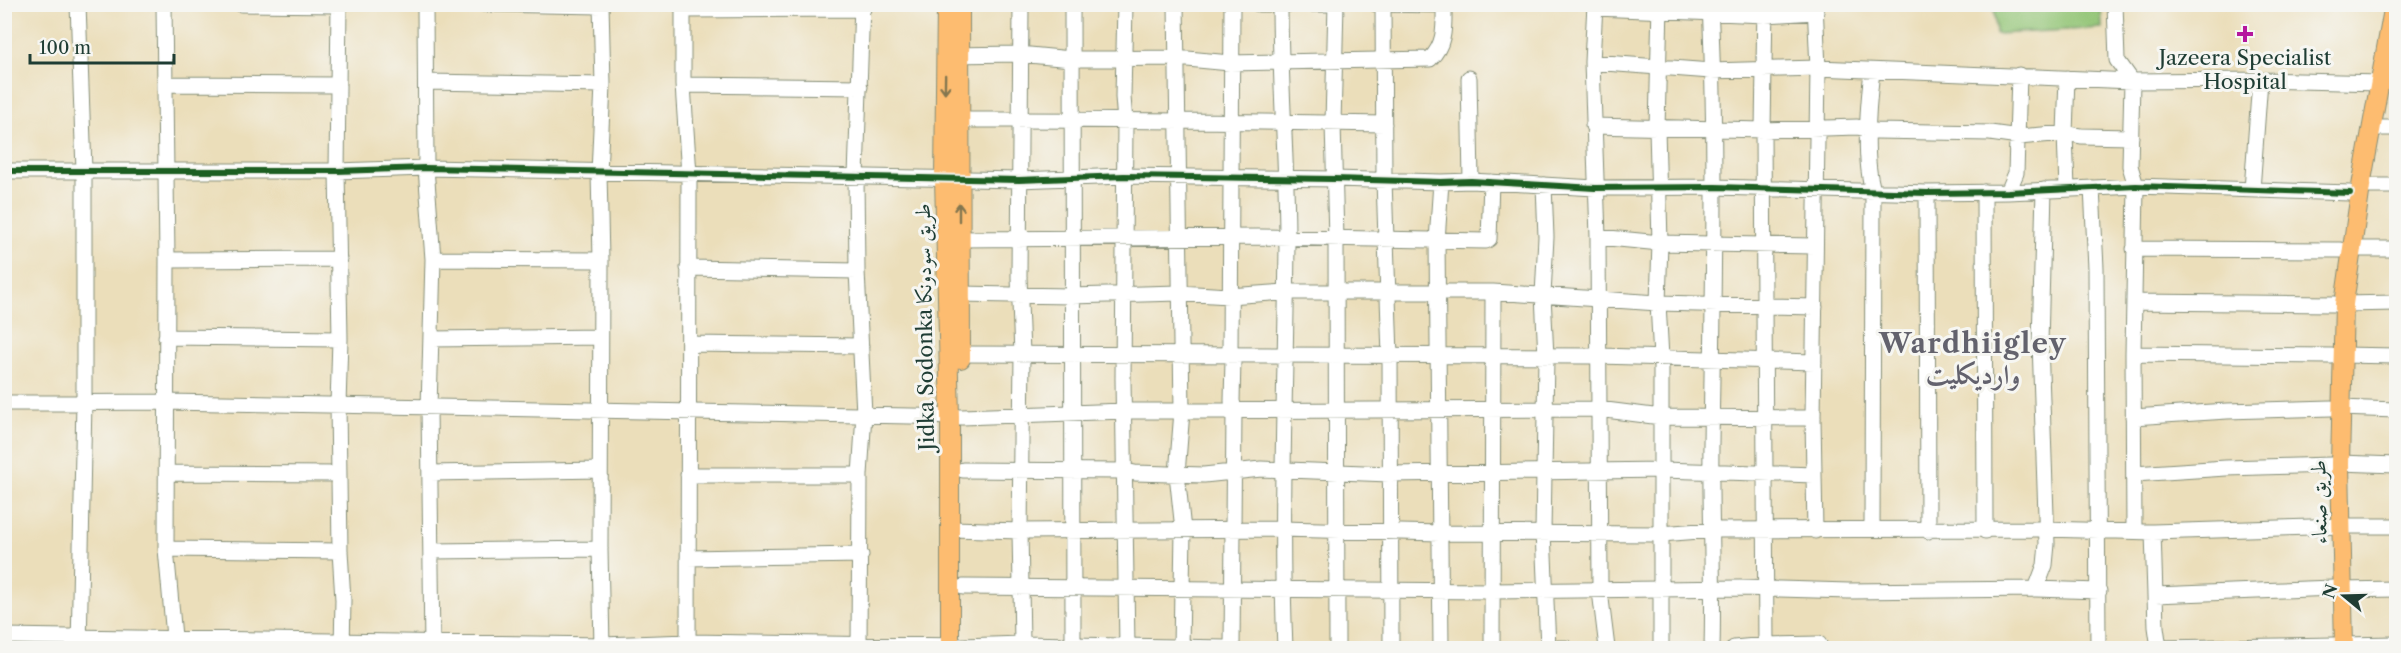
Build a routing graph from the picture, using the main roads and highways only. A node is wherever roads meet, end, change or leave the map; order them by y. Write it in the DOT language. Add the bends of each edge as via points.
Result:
graph roads {
  1 [pos="946,4"];
  2 [pos="960,4"];
  3 [pos="2392,11"];
  4 [pos="953,55"];
  5 [pos="2382,76"];
  6 [pos="952,178"];
  7 [pos="2356,189"];
  8 [pos="956,417"];
  9 [pos="957,530"];
  10 [pos="956,647"];
  11 [pos="2340,647"];
  1 -- 4 [label="main road, Jidka Sodonka طريق سودونكا"];
  2 -- 4 [label="main road, Jidka Sodonka طريق سودونكا"];
  3 -- 5 [label="main road"];
  4 -- 6 [label="main road, Jidka Sodonka طريق سودونكا, one-way"];
  4 -- 6 [label="main road, Jidka Sodonka طريق سودونكا" via="959,120"];
  5 -- 7 [label="main road"];
  5 -- 7 [label="main road"];
  6 -- 8 [label="main road, Jidka Sodonka طريق سودونكا"];
  8 -- 6 [label="main road, Jidka Sodonka طريق سودونكا, one-way" via="960,294"];
  7 -- 11 [label="main road, طريق صنعاء" via="2339,304 2337,356 2335,464"];
  8 -- 9 [label="main road, Jidka Sodonka طريق سودونكا"];
  8 -- 9 [label="main road, Jidka Sodonka طريق سودونكا" via="963,470"];
  9 -- 10 [label="main road, Jidka Sodonka طريق سودونكا"];
  9 -- 10 [label="main road, Jidka Sodonka طريق سودونكا" via="963,587"];
}
